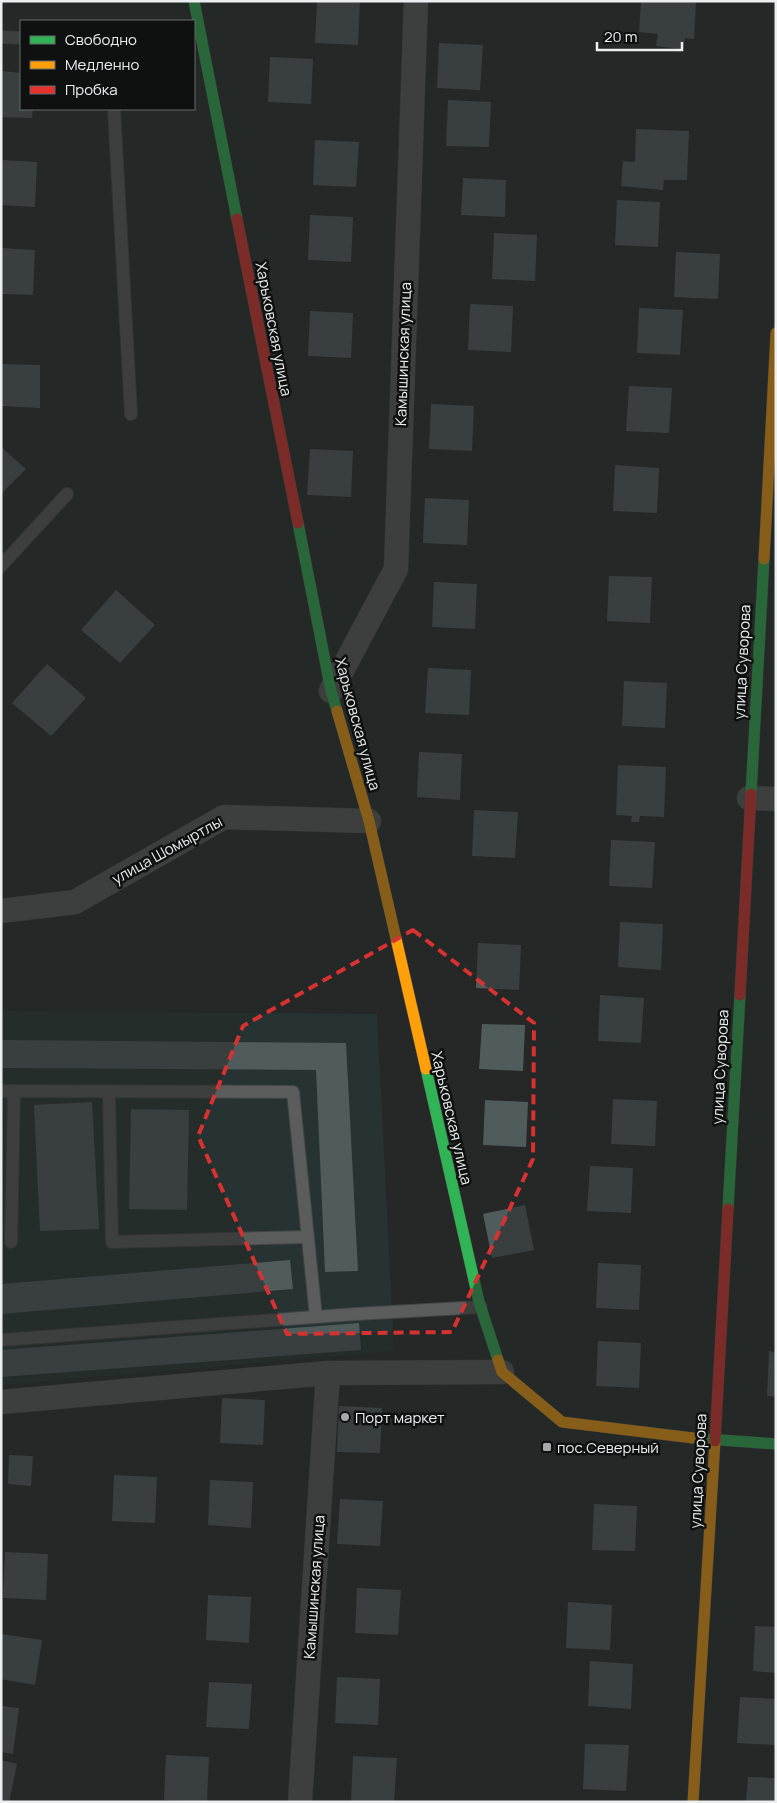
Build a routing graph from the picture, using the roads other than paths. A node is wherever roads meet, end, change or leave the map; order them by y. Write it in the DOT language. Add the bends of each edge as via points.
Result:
graph roads {
  1 [pos="194,1"];
  2 [pos="416,1"];
  3 [pos="1,37"];
  4 [pos="20,38"];
  5 [pos="198,43"];
  6 [pos="114,110"];
  7 [pos="776,333"];
  8 [pos="131,414"];
  9 [pos="67,494"];
  10 [pos="1,566"];
  11 [pos="331,691"];
  12 [pos="749,798"];
  13 [pos="776,799"];
  14 [pos="369,821"];
  15 [pos="1,911"];
  16 [pos="8,1091"];
  17 [pos="109,1092"];
  18 [pos="308,1237"];
  19 [pos="11,1242"];
  20 [pos="481,1308"];
  21 [pos="316,1317"];
  22 [pos="1,1340"];
  23 [pos="502,1372"];
  24 [pos="328,1373"];
  25 [pos="1,1402"];
  26 [pos="715,1441"];
  27 [pos="776,1444"];
  28 [pos="300,1802"];
  29 [pos="693,1802"];
  1 -- 5 [label="street, Харьковская улица"];
  2 -- 11 [label="street, Камышинская улица" via="396,569"];
  3 -- 4 [label="lane"];
  5 -- 11 [label="street, Харьковская улица"];
  6 -- 8 [label="lane"];
  7 -- 12 [label="street, улица Суворова"];
  9 -- 10 [label="lane"];
  11 -- 14 [label="street, Харьковская улица"];
  12 -- 13 [label="street"];
  12 -- 26 [label="street, улица Суворова"];
  14 -- 15 [label="street, улица Шомыртлы" via="224,817 75,902"];
  14 -- 20 [label="street, Харьковская улица"];
  16 -- 17 [label="lane"];
  16 -- 19 [label="lane"];
  17 -- 18 [label="lane" via="293,1092"];
  17 -- 18 [label="lane" via="112,1242"];
  18 -- 21 [label="lane"];
  20 -- 21 [label="lane"];
  20 -- 23 [label="street, Харьковская улица"];
  21 -- 22 [label="lane"];
  23 -- 24 [label="street"];
  23 -- 26 [label="street" via="562,1422"];
  24 -- 25 [label="street"];
  24 -- 28 [label="street, Камышинская улица"];
  26 -- 27 [label="street"];
  26 -- 29 [label="street, улица Суворова"];
}
